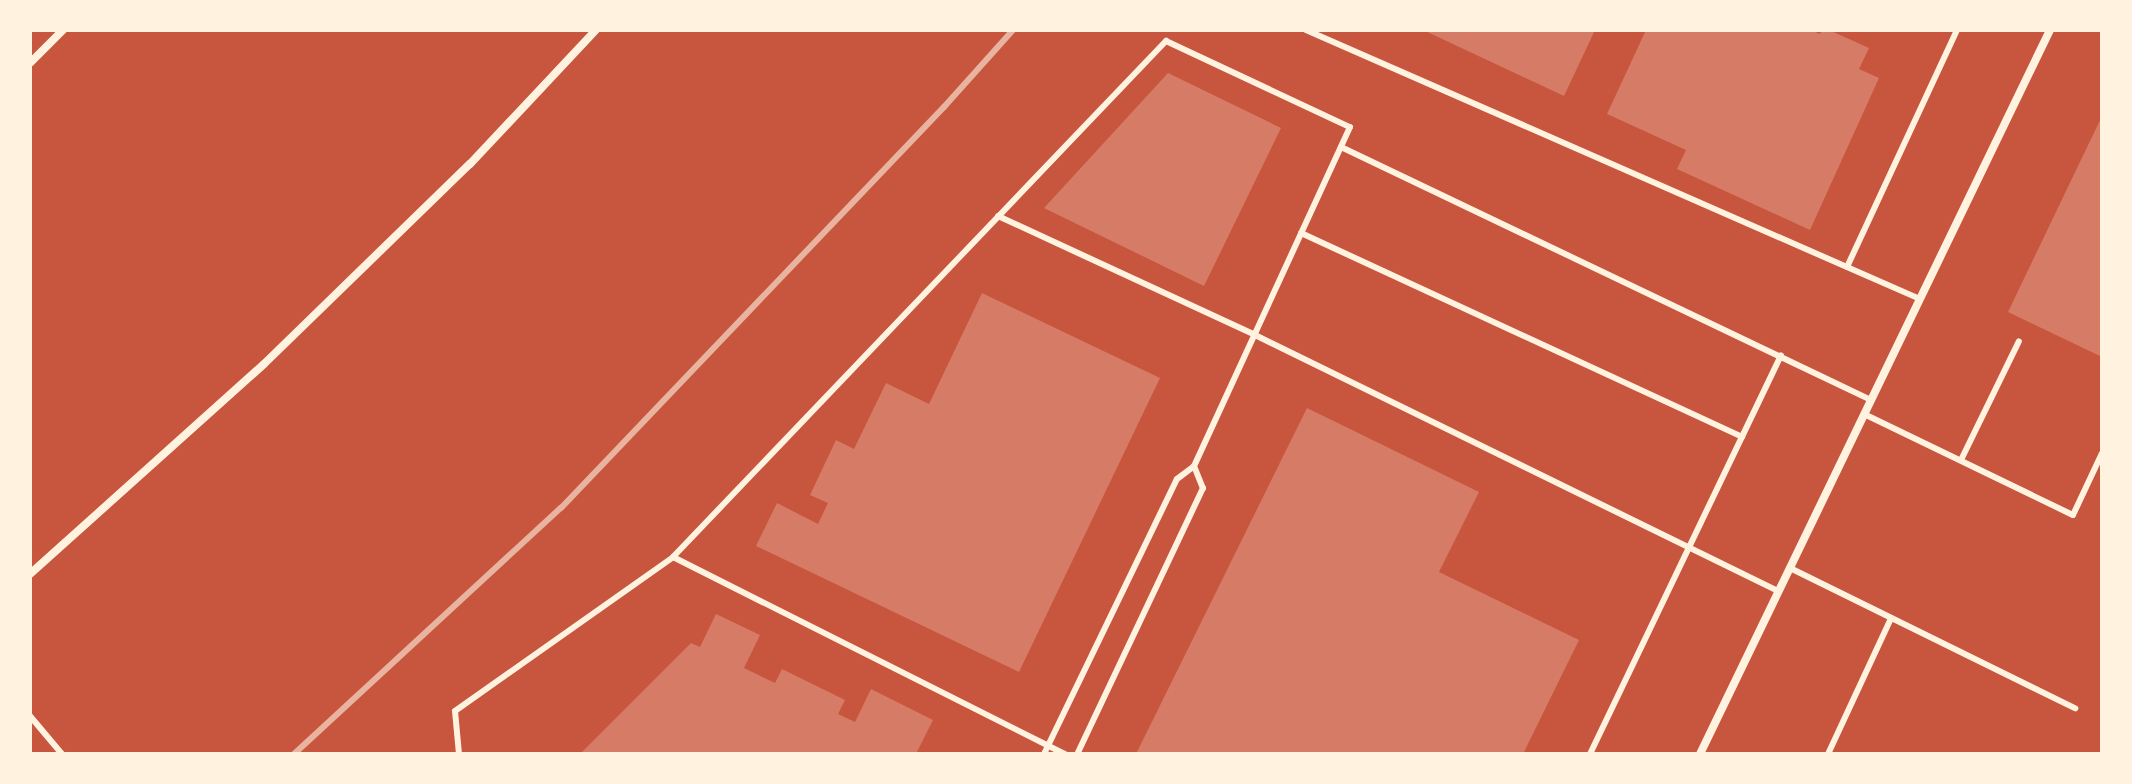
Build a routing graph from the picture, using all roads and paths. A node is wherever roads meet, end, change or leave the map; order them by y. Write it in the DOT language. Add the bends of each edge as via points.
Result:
graph roads {
  1 [pos="63,30"];
  2 [pos="596,30"];
  3 [pos="1306,30"];
  4 [pos="1957,30"];
  5 [pos="2050,30"];
  6 [pos="30,63"];
  7 [pos="1341,147"];
  8 [pos="998,216"];
  9 [pos="1301,233"];
  10 [pos="1847,267"];
  11 [pos="1920,299"];
  12 [pos="1255,335"];
  13 [pos="2019,341"];
  14 [pos="1781,355"];
  15 [pos="1871,400"];
  16 [pos="1864,414"];
  17 [pos="1742,437"];
  18 [pos="2102,453"];
  19 [pos="1961,460"];
  20 [pos="1194,466"];
  21 [pos="1689,547"];
  22 [pos="673,557"];
  23 [pos="1790,568"];
  24 [pos="30,574"];
  25 [pos="1778,591"];
  26 [pos="1891,618"];
  27 [pos="2075,708"];
  28 [pos="30,716"];
  29 [pos="1048,746"];
  30 [pos="62,754"];
  31 [pos="459,754"];
  32 [pos="1044,754"];
  33 [pos="1065,754"];
  34 [pos="1077,754"];
  35 [pos="1590,754"];
  36 [pos="1700,754"];
  37 [pos="1828,754"];
  1 -- 6 [label="street"];
  2 -- 24 [label="street" via="470,164 264,364"];
  3 -- 10 [label="lane"];
  4 -- 10 [label="lane"];
  5 -- 11 [label="street"];
  7 -- 8 [label="lane" via="1350,127 1166,41"];
  7 -- 9 [label="lane"];
  7 -- 14 [label="lane"];
  8 -- 12 [label="lane"];
  8 -- 22 [label="lane"];
  9 -- 12 [label="lane"];
  9 -- 17 [label="lane"];
  10 -- 11 [label="lane"];
  11 -- 15 [label="street"];
  12 -- 20 [label="lane"];
  12 -- 21 [label="lane"];
  13 -- 19 [label="lane"];
  14 -- 15 [label="lane"];
  14 -- 17 [label="lane"];
  15 -- 16 [label="street"];
  16 -- 19 [label="lane"];
  16 -- 23 [label="street"];
  17 -- 21 [label="lane"];
  18 -- 19 [label="lane" via="2073,515"];
  20 -- 29 [label="lane" via="1177,479"];
  20 -- 34 [label="lane" via="1203,488"];
  21 -- 25 [label="lane"];
  21 -- 35 [label="lane"];
  22 -- 29 [label="lane"];
  22 -- 31 [label="lane" via="455,711"];
  23 -- 25 [label="street"];
  23 -- 26 [label="lane"];
  25 -- 36 [label="street"];
  26 -- 27 [label="lane"];
  26 -- 37 [label="lane"];
  28 -- 30 [label="lane"];
  29 -- 32 [label="lane"];
  29 -- 33 [label="lane"];
}
